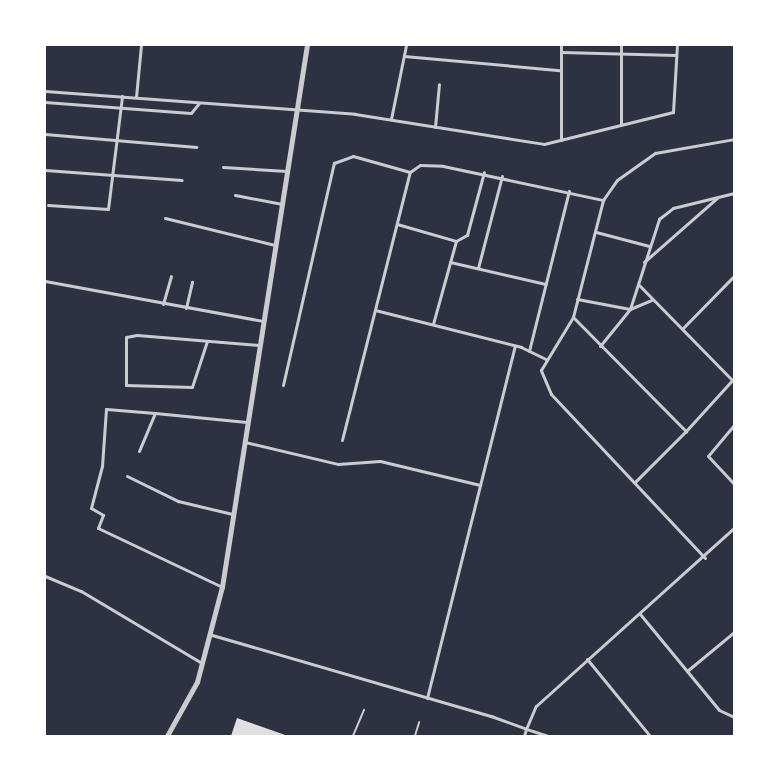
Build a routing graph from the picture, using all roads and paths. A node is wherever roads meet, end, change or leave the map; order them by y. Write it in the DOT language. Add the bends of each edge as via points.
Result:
graph roads {
  1 [pos="141,45"];
  2 [pos="307,45"];
  3 [pos="406,45"];
  4 [pos="561,45"];
  5 [pos="621,45"];
  6 [pos="676,45"];
  7 [pos="561,52"];
  8 [pos="621,52"];
  9 [pos="677,55"];
  10 [pos="404,56"];
  11 [pos="559,70"];
  12 [pos="439,84"];
  13 [pos="45,91"];
  14 [pos="122,96"];
  15 [pos="136,97"];
  16 [pos="45,102"];
  17 [pos="199,104"];
  18 [pos="121,106"];
  19 [pos="297,113"];
  20 [pos="391,119"];
  21 [pos="621,124"];
  22 [pos="435,127"];
  23 [pos="45,134"];
  24 [pos="118,137"];
  25 [pos="734,139"];
  26 [pos="561,140"];
  27 [pos="196,147"];
  28 [pos="224,167"];
  29 [pos="45,170"];
  30 [pos="287,171"];
  31 [pos="484,171"];
  32 [pos="411,172"];
  33 [pos="114,174"];
  34 [pos="502,176"];
  35 [pos="182,180"];
  36 [pos="569,190"];
  37 [pos="734,193"];
  38 [pos="235,195"];
  39 [pos="720,196"];
  40 [pos="603,200"];
  41 [pos="282,204"];
  42 [pos="48,205"];
  43 [pos="165,218"];
  44 [pos="397,224"];
  45 [pos="595,231"];
  46 [pos="456,241"];
  47 [pos="275,245"];
  48 [pos="649,246"];
  49 [pos="450,262"];
  50 [pos="644,262"];
  51 [pos="478,268"];
  52 [pos="171,276"];
  53 [pos="734,276"];
  54 [pos="45,281"];
  55 [pos="192,282"];
  56 [pos="545,284"];
  57 [pos="639,285"];
  58 [pos="577,299"];
  59 [pos="651,300"];
  60 [pos="163,304"];
  61 [pos="186,308"];
  62 [pos="630,309"];
  63 [pos="374,310"];
  64 [pos="573,317"];
  65 [pos="262,321"];
  66 [pos="433,324"];
  67 [pos="683,328"];
  68 [pos="207,341"];
  69 [pos="259,345"];
  70 [pos="515,346"];
  71 [pos="600,346"];
  72 [pos="529,351"];
  73 [pos="546,359"];
  74 [pos="733,379"];
  75 [pos="282,385"];
  76 [pos="155,413"];
  77 [pos="247,422"];
  78 [pos="734,425"];
  79 [pos="686,432"];
  80 [pos="342,440"];
  81 [pos="243,442"];
  82 [pos="139,451"];
  83 [pos="127,476"];
  84 [pos="635,482"];
  85 [pos="734,484"];
  86 [pos="480,485"];
  87 [pos="232,514"];
  88 [pos="734,528"];
  89 [pos="705,558"];
  90 [pos="45,576"];
  91 [pos="222,587"];
  92 [pos="640,614"];
  93 [pos="734,632"];
  94 [pos="212,635"];
  95 [pos="587,659"];
  96 [pos="204,663"];
  97 [pos="687,671"];
  98 [pos="427,698"];
  99 [pos="364,710"];
  100 [pos="734,717"];
  101 [pos="419,723"];
  102 [pos="526,729"];
  103 [pos="167,736"];
  104 [pos="353,736"];
  105 [pos="415,736"];
  106 [pos="524,736"];
  107 [pos="548,736"];
  108 [pos="650,736"];
  1 -- 15 [label="street"];
  2 -- 19 [label="street"];
  3 -- 10 [label="street"];
  4 -- 7 [label="street"];
  5 -- 8 [label="street"];
  6 -- 9 [label="street"];
  7 -- 8 [label="street"];
  7 -- 11 [label="street"];
  8 -- 9 [label="street"];
  8 -- 21 [label="street"];
  9 -- 21 [label="street" via="676,109"];
  10 -- 11 [label="street"];
  10 -- 20 [label="street"];
  11 -- 26 [label="street"];
  12 -- 22 [label="street"];
  13 -- 14 [label="street"];
  14 -- 15 [label="street"];
  14 -- 18 [label="street"];
  15 -- 17 [label="street"];
  16 -- 18 [label="street"];
  17 -- 18 [label="street" via="191,113"];
  17 -- 19 [label="street"];
  18 -- 24 [label="street"];
  19 -- 20 [label="street"];
  19 -- 30 [label="street"];
  20 -- 22 [label="street"];
  21 -- 26 [label="street"];
  22 -- 26 [label="street" via="544,144"];
  23 -- 24 [label="street"];
  24 -- 27 [label="street"];
  24 -- 33 [label="street"];
  25 -- 40 [label="street" via="655,153 617,180"];
  28 -- 30 [label="street"];
  29 -- 33 [label="street"];
  30 -- 41 [label="street"];
  31 -- 32 [label="street" via="420,165"];
  31 -- 34 [label="street"];
  31 -- 46 [label="street" via="467,235"];
  32 -- 44 [label="street"];
  32 -- 75 [label="street" via="353,156 334,163"];
  33 -- 35 [label="street"];
  33 -- 42 [label="street" via="108,209"];
  34 -- 36 [label="street"];
  34 -- 51 [label="street"];
  36 -- 40 [label="street"];
  36 -- 56 [label="street"];
  37 -- 39 [label="street"];
  38 -- 41 [label="street"];
  39 -- 48 [label="street" via="665,213"];
  39 -- 50 [label="street"];
  40 -- 45 [label="street"];
  41 -- 47 [label="street"];
  43 -- 47 [label="street"];
  44 -- 46 [label="street"];
  44 -- 63 [label="street"];
  45 -- 48 [label="street"];
  45 -- 58 [label="street"];
  46 -- 49 [label="street"];
  47 -- 65 [label="street"];
  48 -- 50 [label="street"];
  49 -- 51 [label="street"];
  49 -- 66 [label="street"];
  50 -- 57 [label="street"];
  51 -- 56 [label="street"];
  52 -- 60 [label="street"];
  53 -- 67 [label="street"];
  54 -- 60 [label="street"];
  55 -- 61 [label="street"];
  56 -- 72 [label="street"];
  57 -- 59 [label="street"];
  57 -- 62 [label="street"];
  58 -- 62 [label="street"];
  58 -- 64 [label="street"];
  59 -- 62 [label="street"];
  59 -- 67 [label="street"];
  60 -- 61 [label="street"];
  61 -- 65 [label="street"];
  62 -- 71 [label="street"];
  63 -- 66 [label="street"];
  63 -- 80 [label="street"];
  64 -- 71 [label="street"];
  64 -- 73 [label="street" via="562,344"];
  65 -- 69 [label="street"];
  66 -- 70 [label="street"];
  67 -- 74 [label="street"];
  68 -- 68 [label="street" via="126,337 126,385 192,387"];
  68 -- 69 [label="street"];
  69 -- 77 [label="street"];
  70 -- 72 [label="street"];
  70 -- 86 [label="street"];
  71 -- 79 [label="street"];
  72 -- 73 [label="street"];
  73 -- 84 [label="street" via="543,383 550,394"];
  74 -- 79 [label="street"];
  76 -- 77 [label="street"];
  76 -- 82 [label="street"];
  76 -- 91 [label="street" via="106,409 102,466 91,508 103,515 98,528"];
  77 -- 81 [label="street"];
  78 -- 85 [label="street" via="708,456"];
  79 -- 84 [label="street"];
  81 -- 86 [label="street" via="323,462 381,461"];
  81 -- 87 [label="street"];
  83 -- 87 [label="street" via="178,501"];
  84 -- 89 [label="street"];
  86 -- 98 [label="street"];
  87 -- 91 [label="street"];
  88 -- 89 [label="street"];
  89 -- 92 [label="street"];
  90 -- 96 [label="street" via="81,591"];
  91 -- 94 [label="street"];
  92 -- 95 [label="street"];
  92 -- 97 [label="street"];
  93 -- 97 [label="street"];
  94 -- 96 [label="street"];
  94 -- 98 [label="street"];
  95 -- 102 [label="street" via="536,706"];
  95 -- 108 [label="street"];
  96 -- 103 [label="street"];
  97 -- 100 [label="street" via="719,710"];
  98 -- 102 [label="street"];
  99 -- 104 [label="lane"];
  101 -- 105 [label="lane"];
  102 -- 106 [label="street"];
  102 -- 107 [label="street"];
}
